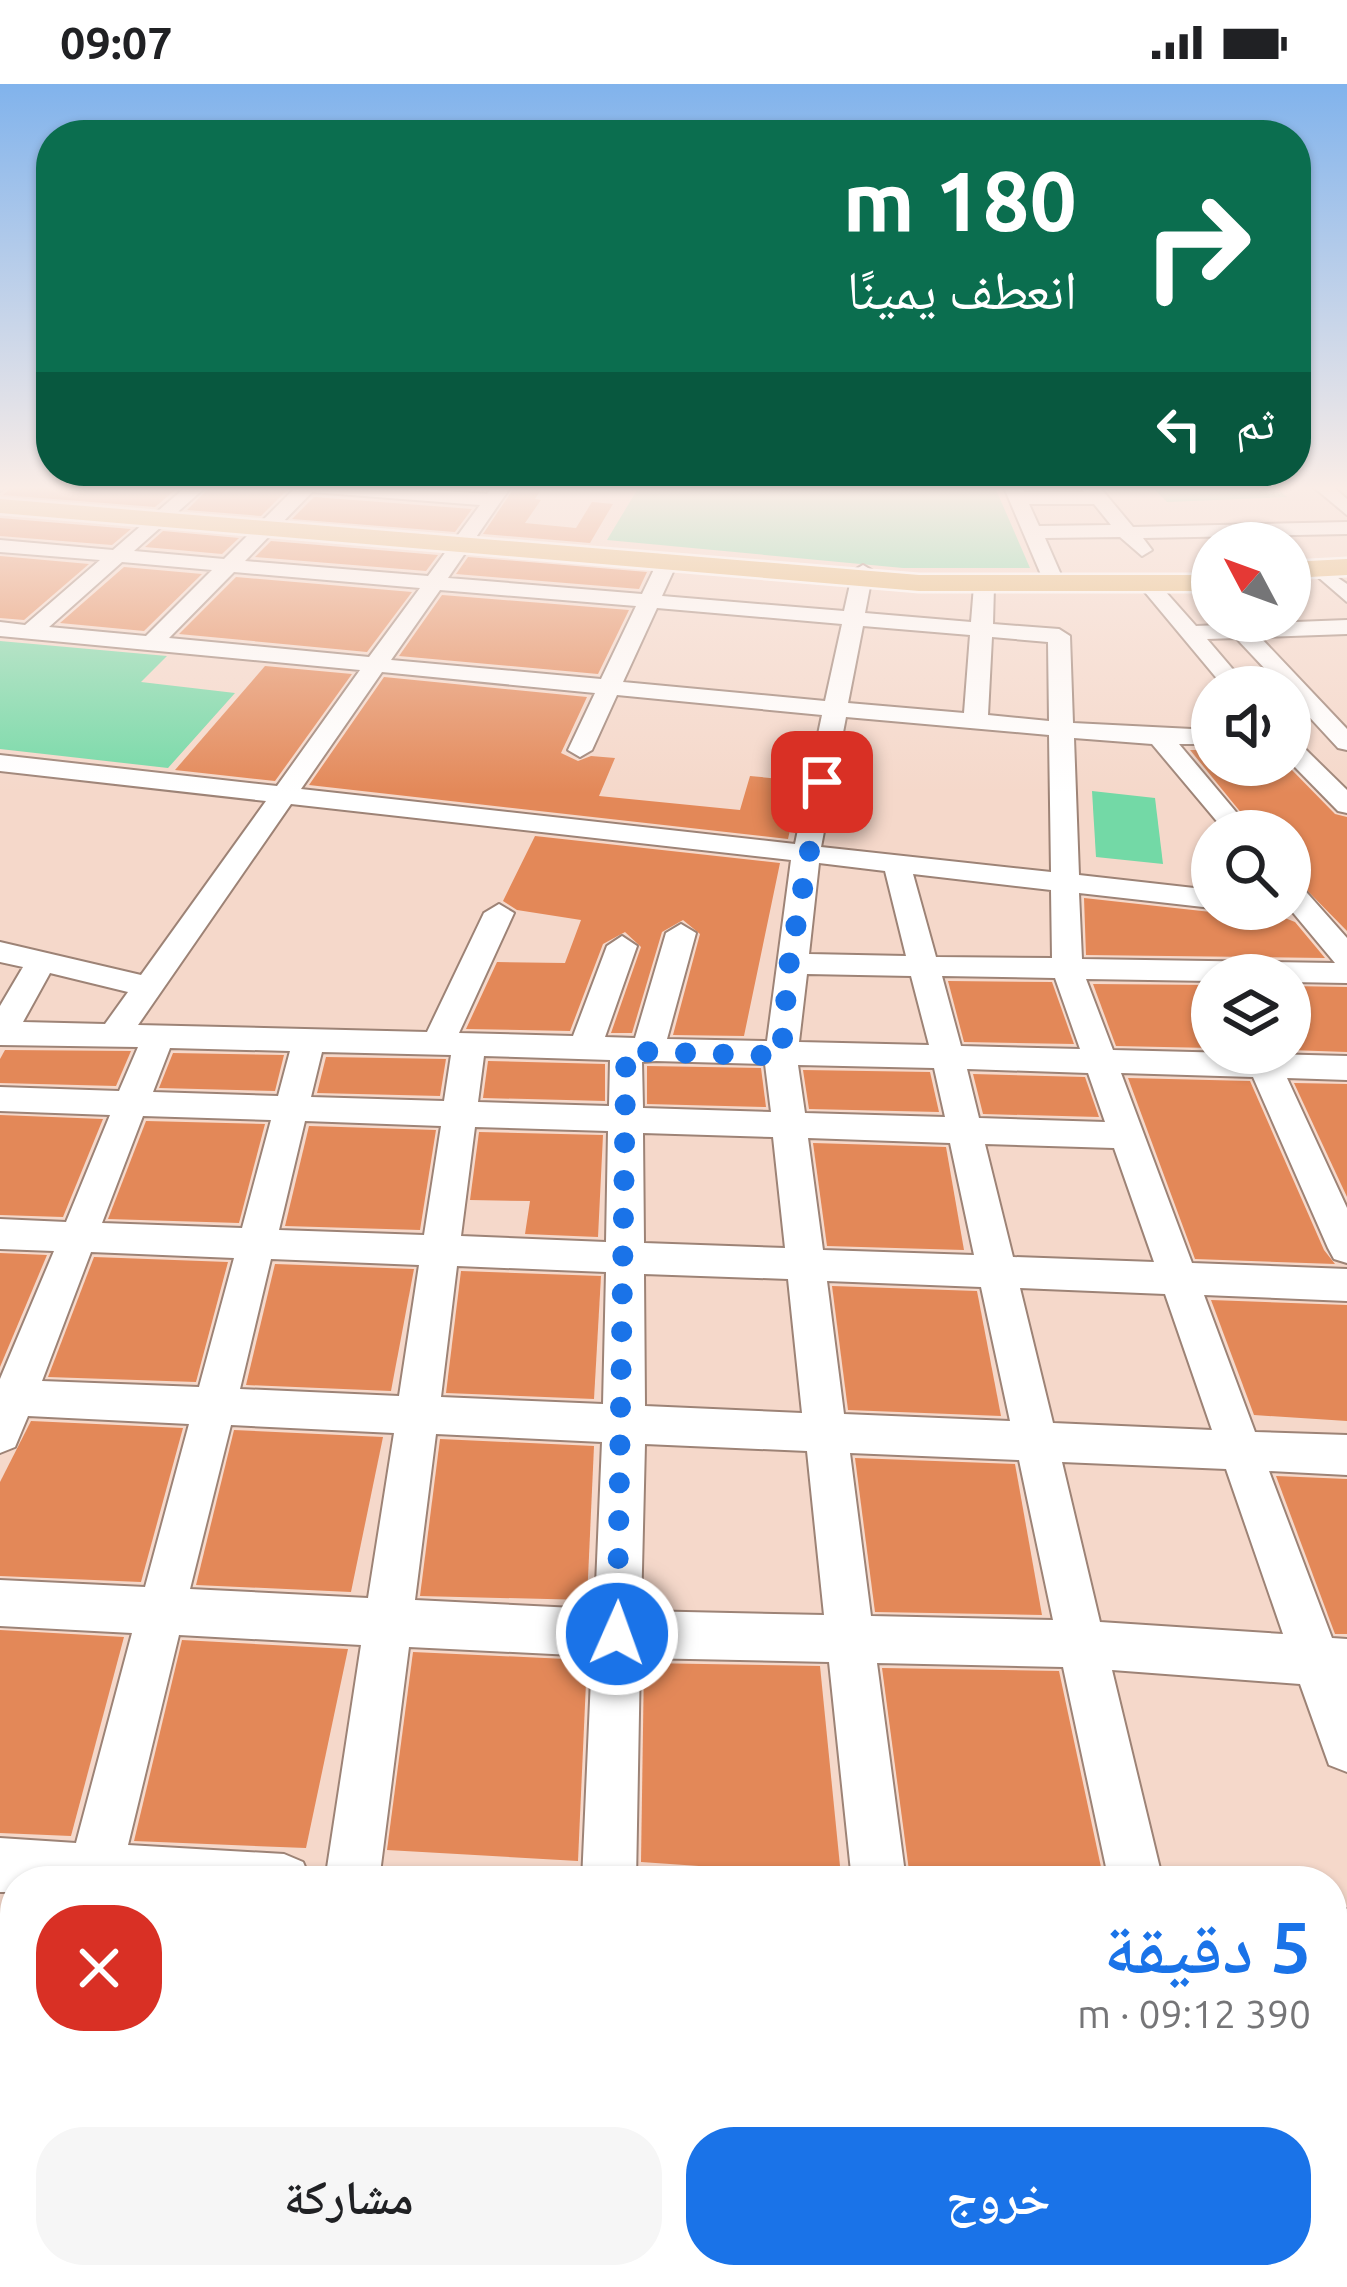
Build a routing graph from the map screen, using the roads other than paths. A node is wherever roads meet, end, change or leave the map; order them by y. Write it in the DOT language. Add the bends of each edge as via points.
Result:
graph roads {
  1 [pos="82,588"];
  2 [pos="205,588"];
  3 [pos="430,588"];
  4 [pos="491,588"];
  5 [pos="655,588"];
  6 [pos="859,588"];
  7 [pos="984,588"];
  8 [pos="1164,588"];
  9 [pos="649,601"];
  10 [pos="854,618"];
  11 [pos="1336,627"];
  12 [pos="0,628"];
  13 [pos="982,629"];
  14 [pos="31,632"];
  15 [pos="1190,634"];
  16 [pos="1252,642"];
  17 [pos="152,643"];
  18 [pos="1347,651"];
  19 [pos="375,664"];
  20 [pos="1218,666"];
  21 [pos="612,688"];
  22 [pos="837,709"];
  23 [pos="976,722"];
  24 [pos="1061,729"];
  25 [pos="1159,736"];
  26 [pos="1191,737"];
  27 [pos="1311,741"];
  28 [pos="1347,745"];
  29 [pos="580,750"];
  30 [pos="0,763"];
  31 [pos="1311,769"];
  32 [pos="284,795"];
  33 [pos="1347,805"];
  34 [pos="1221,810"];
  35 [pos="806,855"];
  36 [pos="897,865"];
  37 [pos="1067,884"];
  38 [pos="1191,897"];
  39 [pos="499,914"];
  40 [pos="1311,920"];
  41 [pos="681,933"];
  42 [pos="622,946"];
  43 [pos="0,952"];
  44 [pos="1347,957"];
  45 [pos="41,962"];
  46 [pos="789,964"];
  47 [pos="924,967"];
  48 [pos="1066,968"];
  49 [pos="1347,973"];
  50 [pos="146,986"];
  51 [pos="0,1032"];
  52 [pos="114,1035"];
  53 [pos="158,1036"];
  54 [pos="309,1040"];
  55 [pos="453,1046"];
  56 [pos="619,1051"];
  57 [pos="781,1056"];
  58 [pos="949,1060"];
  59 [pos="1102,1064"];
  60 [pos="1191,1066"];
  61 [pos="1311,1068"];
  62 [pos="1347,1068"];
  63 [pos="1268,1074"];
  64 [pos="0,1099"];
  65 [pos="129,1104"];
  66 [pos="292,1109"];
  67 [pos="456,1115"];
  68 [pos="626,1121"];
  69 [pos="792,1125"];
  70 [pos="964,1130"];
  71 [pos="1128,1136"];
  72 [pos="0,1234"];
  73 [pos="76,1237"];
  74 [pos="257,1244"];
  75 [pos="1347,1248"];
  76 [pos="438,1251"];
  77 [pos="625,1258"];
  78 [pos="805,1264"];
  79 [pos="994,1270"];
  80 [pos="1179,1279"];
  81 [pos="1347,1285"];
  82 [pos="215,1407"];
  83 [pos="4,1409"];
  84 [pos="415,1415"];
  85 [pos="624,1424"];
  86 [pos="825,1433"];
  87 [pos="1032,1442"];
  88 [pos="1240,1450"];
  89 [pos="1347,1455"];
  90 [pos="0,1603"];
  91 [pos="163,1608"];
  92 [pos="386,1621"];
  93 [pos="617,1634"];
  94 [pos="850,1639"];
  95 [pos="1080,1644"];
  96 [pos="1332,1662"];
  97 [pos="1347,1747"];
  98 [pos="96,1866"];
  99 [pos="354,1866"];
  100 [pos="609,1866"];
  101 [pos="877,1866"];
  102 [pos="1132,1866"];
  1 -- 14 [label="street"];
  2 -- 17 [label="street"];
  3 -- 19 [label="street"];
  4 -- 9 [label="street"];
  5 -- 9 [label="street"];
  6 -- 10 [label="street"];
  7 -- 13 [label="street"];
  8 -- 15 [label="street"];
  9 -- 10 [label="street"];
  9 -- 21 [label="street"];
  10 -- 13 [label="street"];
  10 -- 22 [label="street"];
  11 -- 18 [label="street"];
  12 -- 14 [label="street"];
  13 -- 23 [label="street"];
  13 -- 24 [label="street" via="1059,636"];
  14 -- 17 [label="street"];
  15 -- 20 [label="street"];
  16 -- 28 [label="street"];
  17 -- 19 [label="street"];
  19 -- 21 [label="street"];
  19 -- 32 [label="street"];
  21 -- 22 [label="street"];
  21 -- 29 [label="street"];
  22 -- 23 [label="street"];
  22 -- 35 [label="street"];
  23 -- 24 [label="street"];
  24 -- 25 [label="street"];
  24 -- 37 [label="street"];
  25 -- 26 [label="street"];
  25 -- 34 [label="street"];
  27 -- 28 [label="street"];
  30 -- 32 [label="street"];
  31 -- 33 [label="street"];
  32 -- 35 [label="street"];
  32 -- 50 [label="street"];
  35 -- 36 [label="street"];
  35 -- 46 [label="street"];
  36 -- 37 [label="street"];
  36 -- 47 [label="street"];
  37 -- 38 [label="street"];
  37 -- 48 [label="street"];
  39 -- 55 [label="street"];
  40 -- 44 [label="street"];
  41 -- 56 [label="street"];
  42 -- 56 [label="street"];
  43 -- 45 [label="street"];
  45 -- 50 [label="street"];
  45 -- 51 [label="street"];
  46 -- 47 [label="street"];
  46 -- 57 [label="street"];
  47 -- 48 [label="street"];
  47 -- 58 [label="street"];
  48 -- 49 [label="street"];
  48 -- 59 [label="street"];
  50 -- 52 [label="street"];
  51 -- 52 [label="street"];
  52 -- 53 [label="street"];
  53 -- 54 [label="street"];
  53 -- 65 [label="street"];
  54 -- 55 [label="street"];
  54 -- 66 [label="street"];
  55 -- 56 [label="street"];
  55 -- 67 [label="street"];
  56 -- 57 [label="street"];
  56 -- 68 [label="street"];
  57 -- 58 [label="street"];
  57 -- 69 [label="street"];
  58 -- 59 [label="street"];
  58 -- 70 [label="street"];
  59 -- 60 [label="street"];
  59 -- 71 [label="street"];
  61 -- 62 [label="street"];
  63 -- 75 [label="street"];
  64 -- 65 [label="street"];
  65 -- 66 [label="street"];
  65 -- 73 [label="street"];
  66 -- 67 [label="street"];
  66 -- 74 [label="street"];
  67 -- 68 [label="street"];
  67 -- 76 [label="street"];
  68 -- 69 [label="street"];
  68 -- 77 [label="street"];
  69 -- 70 [label="street"];
  69 -- 78 [label="street"];
  70 -- 71 [label="street"];
  70 -- 79 [label="street"];
  71 -- 80 [label="street"];
  72 -- 73 [label="street"];
  73 -- 74 [label="street"];
  73 -- 83 [label="street"];
  74 -- 76 [label="street"];
  74 -- 82 [label="street"];
  76 -- 77 [label="street"];
  76 -- 84 [label="street"];
  77 -- 78 [label="street"];
  77 -- 85 [label="street"];
  78 -- 79 [label="street"];
  78 -- 86 [label="street"];
  79 -- 80 [label="street"];
  79 -- 87 [label="street"];
  80 -- 81 [label="street"];
  80 -- 88 [label="street"];
  82 -- 83 [label="street"];
  82 -- 84 [label="street"];
  82 -- 91 [label="street"];
  84 -- 85 [label="street"];
  84 -- 92 [label="street"];
  85 -- 86 [label="street"];
  85 -- 93 [label="street"];
  86 -- 87 [label="street"];
  86 -- 94 [label="street"];
  87 -- 88 [label="street"];
  87 -- 95 [label="street"];
  88 -- 89 [label="street"];
  88 -- 96 [label="street"];
  90 -- 91 [label="street"];
  91 -- 92 [label="street"];
  91 -- 98 [label="street"];
  92 -- 93 [label="street"];
  92 -- 99 [label="street"];
  93 -- 94 [label="street"];
  93 -- 100 [label="street"];
  94 -- 95 [label="street"];
  94 -- 101 [label="street"];
  95 -- 96 [label="street"];
  95 -- 102 [label="street"];
  96 -- 97 [label="street"];
}
